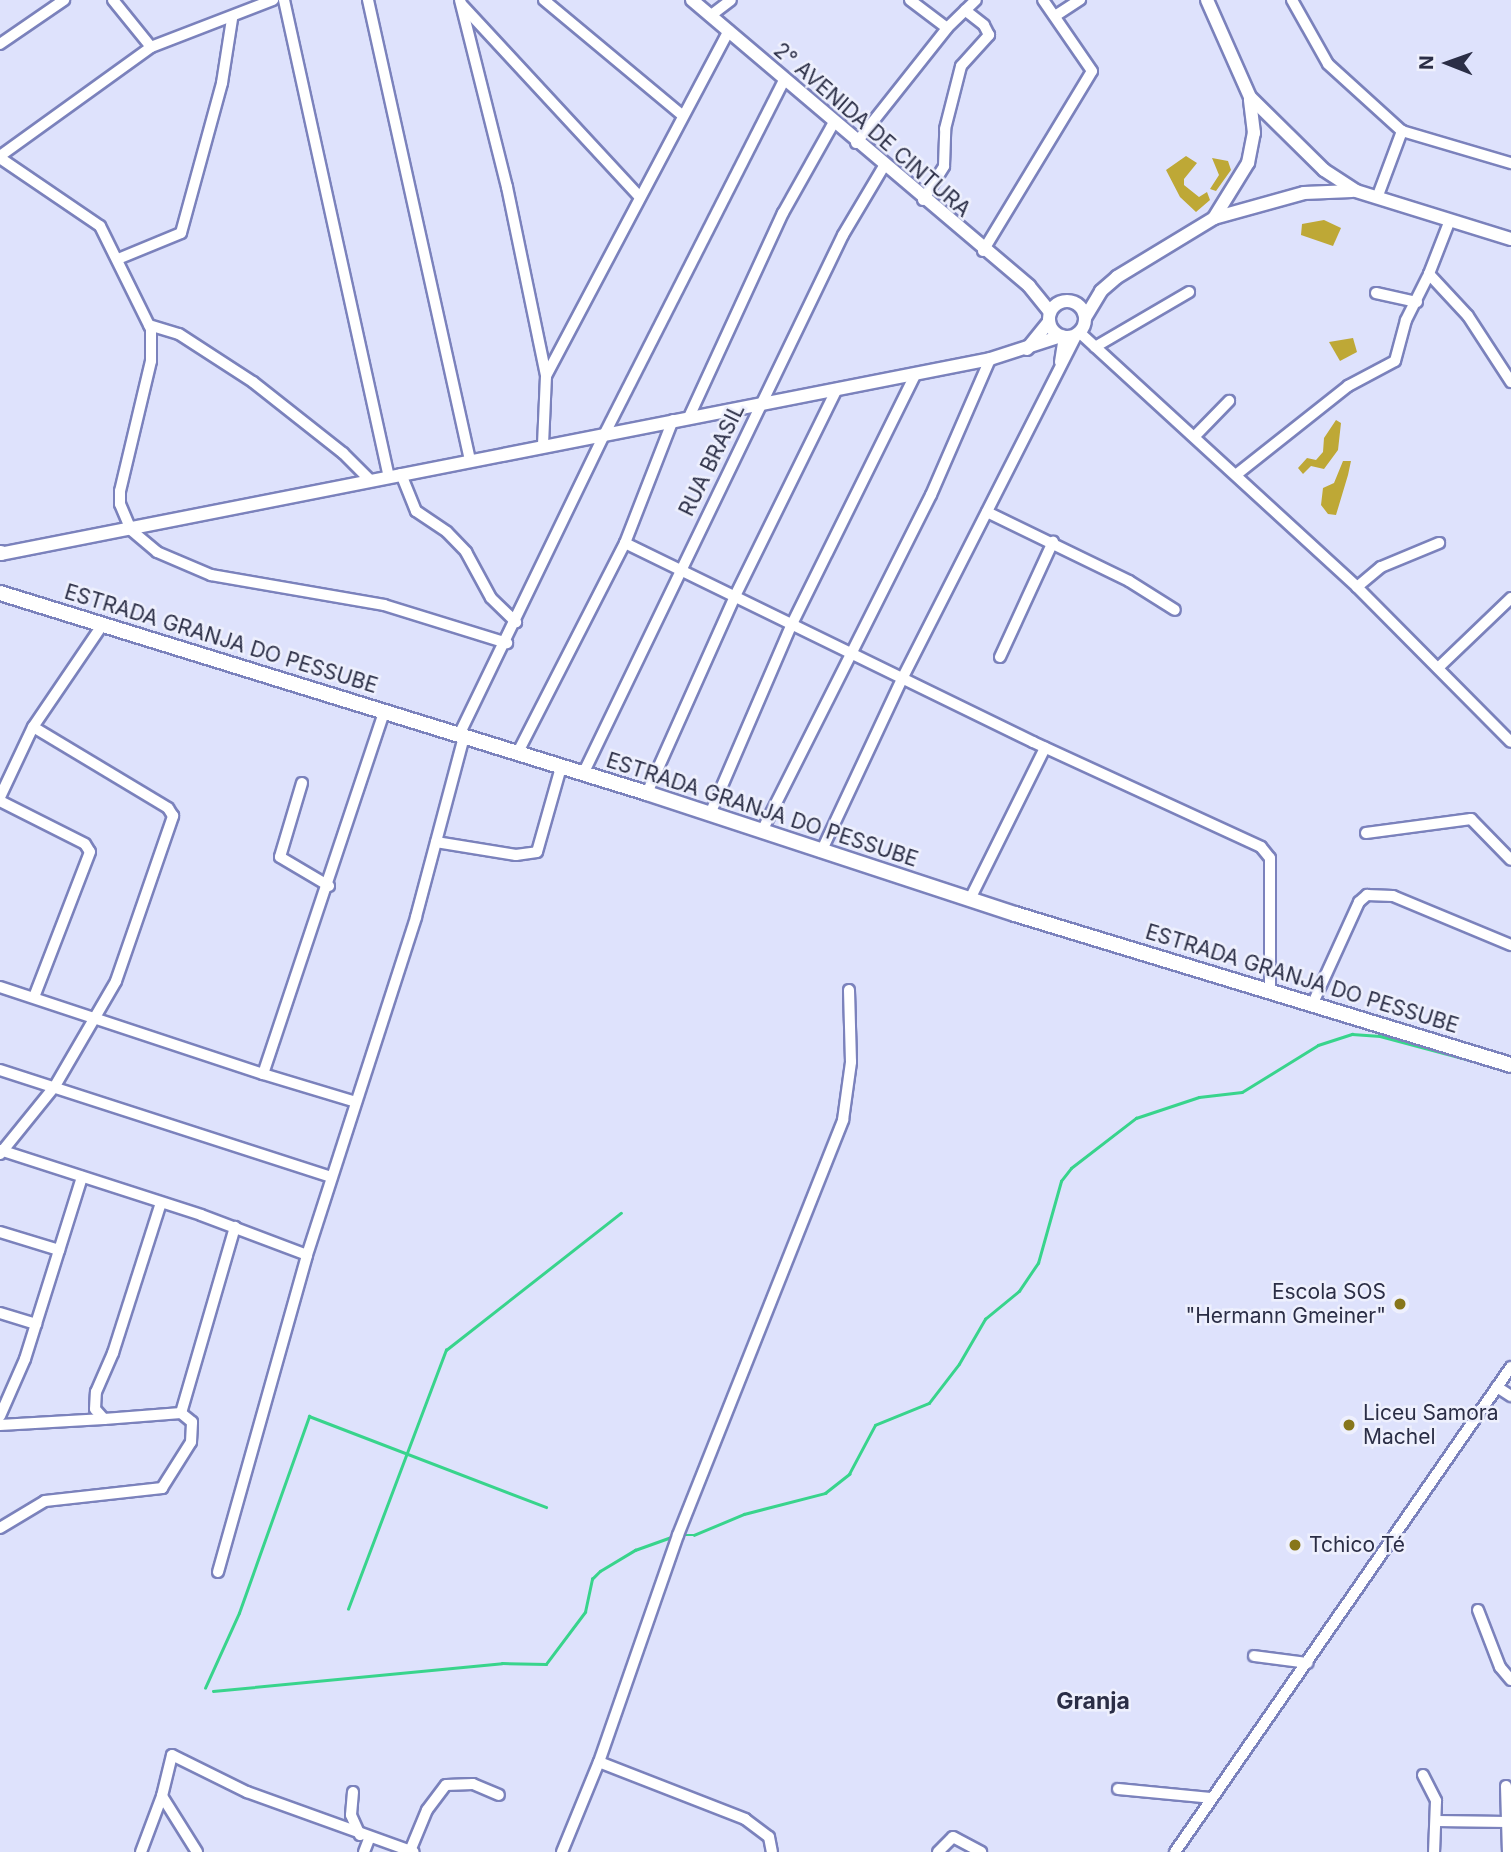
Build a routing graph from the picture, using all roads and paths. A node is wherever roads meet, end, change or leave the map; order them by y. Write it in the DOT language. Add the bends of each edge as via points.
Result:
graph roads {
  1 [pos="64,0"];
  2 [pos="113,0"];
  3 [pos="273,0"];
  4 [pos="285,0"];
  5 [pos="368,0"];
  6 [pos="544,0"];
  7 [pos="692,0"];
  8 [pos="731,0"];
  9 [pos="910,0"];
  10 [pos="976,0"];
  11 [pos="1043,0"];
  12 [pos="1080,0"];
  13 [pos="1207,0"];
  14 [pos="1292,0"];
  15 [pos="461,2"];
  16 [pos="965,10"];
  17 [pos="710,16"];
  18 [pos="1055,16"];
  19 [pos="232,19"];
  20 [pos="947,28"];
  21 [pos="729,31"];
  22 [pos="0,44"];
  23 [pos="152,47"];
  24 [pos="784,80"];
  25 [pos="1250,97"];
  26 [pos="682,115"];
  27 [pos="833,124"];
  28 [pos="1402,131"];
  29 [pos="856,143"];
  30 [pos="0,157"];
  31 [pos="1511,163"];
  32 [pos="884,166"];
  33 [pos="1356,191"];
  34 [pos="640,197"];
  35 [pos="1377,198"];
  36 [pos="923,200"];
  37 [pos="1214,218"];
  38 [pos="1450,220"];
  39 [pos="1511,239"];
  40 [pos="983,251"];
  41 [pos="118,259"];
  42 [pos="1429,274"];
  43 [pos="1029,286"];
  44 [pos="1101,291"];
  45 [pos="1189,292"];
  46 [pos="1377,293"];
  47 [pos="1067,301"];
  48 [pos="1417,302"];
  49 [pos="1050,317"];
  50 [pos="1085,318"];
  51 [pos="149,325"];
  52 [pos="1070,334"];
  53 [pos="1095,347"];
  54 [pos="1027,349"];
  55 [pos="990,359"];
  56 [pos="916,373"];
  57 [pos="546,376"];
  58 [pos="1511,382"];
  59 [pos="836,389"];
  60 [pos="1228,401"];
  61 [pos="762,402"];
  62 [pos="690,417"];
  63 [pos="673,420"];
  64 [pos="604,433"];
  65 [pos="1195,436"];
  66 [pos="543,445"];
  67 [pos="470,460"];
  68 [pos="1237,474"];
  69 [pos="395,475"];
  70 [pos="370,480"];
  71 [pos="987,512"];
  72 [pos="131,530"];
  73 [pos="625,542"];
  74 [pos="1053,542"];
  75 [pos="1439,543"];
  76 [pos="3,552"];
  77 [pos="0,562"];
  78 [pos="678,571"];
  79 [pos="1357,587"];
  80 [pos="2,591"];
  81 [pos="735,596"];
  82 [pos="1511,598"];
  83 [pos="1175,610"];
  84 [pos="516,622"];
  85 [pos="103,624"];
  86 [pos="792,624"];
  87 [pos="507,643"];
  88 [pos="850,651"];
  89 [pos="1000,656"];
  90 [pos="1438,668"];
  91 [pos="903,677"];
  92 [pos="384,712"];
  93 [pos="33,727"];
  94 [pos="462,736"];
  95 [pos="1511,742"];
  96 [pos="1045,748"];
  97 [pos="517,754"];
  98 [pos="561,767"];
  99 [pos="583,774"];
  100 [pos="302,783"];
  101 [pos="646,793"];
  102 [pos="0,799"];
  103 [pos="710,814"];
  104 [pos="762,831"];
  105 [pos="1366,833"];
  106 [pos="436,842"];
  107 [pos="821,852"];
  108 [pos="1511,860"];
  109 [pos="329,886"];
  110 [pos="971,899"];
  111 [pos="1511,944"];
  112 [pos="0,987"];
  113 [pos="849,990"];
  114 [pos="1270,991"];
  115 [pos="34,997"];
  116 [pos="1314,1003"];
  117 [pos="97,1016"];
  118 [pos="1511,1065"];
  119 [pos="0,1070"];
  120 [pos="263,1074"];
  121 [pos="55,1086"];
  122 [pos="356,1102"];
  123 [pos="1,1152"];
  124 [pos="82,1177"];
  125 [pos="331,1177"];
  126 [pos="161,1203"];
  127 [pos="235,1227"];
  128 [pos="0,1232"];
  129 [pos="59,1250"];
  130 [pos="307,1255"];
  131 [pos="0,1313"];
  132 [pos="36,1324"];
  133 [pos="1511,1367"];
  134 [pos="1497,1387"];
  135 [pos="1511,1396"];
  136 [pos="181,1413"];
  137 [pos="0,1416"];
  138 [pos="104,1419"];
  139 [pos="3,1426"];
  140 [pos="0,1528"];
  141 [pos="218,1572"];
  142 [pos="1478,1611"];
  143 [pos="1254,1656"];
  144 [pos="1308,1663"];
  145 [pos="1511,1680"];
  146 [pos="599,1762"];
  147 [pos="1423,1775"];
  148 [pos="1506,1786"];
  149 [pos="1118,1789"];
  150 [pos="353,1792"];
  151 [pos="499,1795"];
  152 [pos="162,1796"];
  153 [pos="1211,1798"];
  154 [pos="1437,1821"];
  155 [pos="1507,1822"];
  156 [pos="365,1837"];
  157 [pos="141,1852"];
  158 [pos="197,1852"];
  159 [pos="364,1852"];
  160 [pos="412,1852"];
  161 [pos="562,1852"];
  162 [pos="772,1852"];
  163 [pos="938,1852"];
  164 [pos="981,1852"];
  165 [pos="1175,1852"];
  166 [pos="1434,1852"];
  167 [pos="1507,1852"];
  1 -- 22 [label="street"];
  2 -- 23 [label="street"];
  3 -- 19 [label="street"];
  4 -- 69 [label="street"];
  5 -- 67 [label="street"];
  6 -- 26 [label="street"];
  7 -- 17 [label="street, 2° AVENIDA DE CINTURA"];
  8 -- 17 [label="street"];
  9 -- 20 [label="street"];
  10 -- 16 [label="street"];
  11 -- 18 [label="street"];
  12 -- 18 [label="street"];
  13 -- 25 [label="street"];
  14 -- 28 [label="street" via="1328,64"];
  15 -- 34 [label="street"];
  15 -- 57 [label="street" via="507,187"];
  16 -- 20 [label="street"];
  16 -- 36 [label="street" via="988,28 988,37 961,66 945,129 944,166"];
  17 -- 21 [label="street, 2° AVENIDA DE CINTURA"];
  18 -- 40 [label="street" via="1092,72"];
  19 -- 23 [label="street"];
  19 -- 41 [label="street" via="222,83 181,233"];
  20 -- 29 [label="street"];
  21 -- 24 [label="street, 2° AVENIDA DE CINTURA"];
  21 -- 26 [label="street"];
  23 -- 30 [label="street"];
  24 -- 27 [label="street, 2° AVENIDA DE CINTURA"];
  24 -- 64 [label="street"];
  25 -- 33 [label="street" via="1324,170"];
  25 -- 37 [label="street" via="1254,133 1248,163"];
  26 -- 34 [label="street"];
  27 -- 29 [label="street, 2° AVENIDA DE CINTURA"];
  27 -- 62 [label="street" via="783,213"];
  28 -- 31 [label="street"];
  28 -- 35 [label="street"];
  29 -- 32 [label="street, 2° AVENIDA DE CINTURA"];
  30 -- 41 [label="street" via="100,226"];
  32 -- 36 [label="street, 2° AVENIDA DE CINTURA"];
  32 -- 61 [label="street, RUA BRASIL" via="843,235"];
  33 -- 35 [label="street"];
  33 -- 37 [label="street" via="1304,193"];
  34 -- 57 [label="street"];
  35 -- 38 [label="street"];
  36 -- 40 [label="street, 2° AVENIDA DE CINTURA"];
  37 -- 44 [label="street"];
  38 -- 39 [label="street"];
  38 -- 42 [label="street"];
  40 -- 43 [label="street, 2° AVENIDA DE CINTURA"];
  41 -- 51 [label="street"];
  42 -- 48 [label="street"];
  42 -- 58 [label="street" via="1454,297"];
  43 -- 47 [label="street"];
  43 -- 49 [label="street"];
  44 -- 47 [label="street"];
  44 -- 50 [label="street"];
  45 -- 53 [label="street"];
  46 -- 48 [label="street"];
  47 -- 49 [label="street"];
  47 -- 50 [label="street" via="1079,305"];
  48 -- 68 [label="street" via="1406,320 1395,361 1348,386"];
  49 -- 52 [label="street"];
  49 -- 54 [label="street"];
  50 -- 52 [label="street"];
  51 -- 70 [label="street" via="179,334 253,382"];
  51 -- 72 [label="street" via="154,339 151,361 120,491 120,504"];
  52 -- 53 [label="street"];
  52 -- 54 [label="street"];
  52 -- 71 [label="street" via="1059,366"];
  53 -- 65 [label="street"];
  54 -- 55 [label="street"];
  55 -- 56 [label="street"];
  55 -- 88 [label="street" via="931,495"];
  56 -- 59 [label="street"];
  56 -- 86 [label="street"];
  57 -- 66 [label="street"];
  59 -- 61 [label="street"];
  59 -- 81 [label="street"];
  60 -- 65 [label="street"];
  61 -- 62 [label="street"];
  61 -- 78 [label="street, RUA BRASIL"];
  62 -- 63 [label="street"];
  63 -- 64 [label="street"];
  63 -- 73 [label="street"];
  64 -- 66 [label="street"];
  64 -- 84 [label="street"];
  65 -- 68 [label="street"];
  66 -- 67 [label="street"];
  67 -- 69 [label="street"];
  68 -- 79 [label="street"];
  69 -- 70 [label="street"];
  69 -- 84 [label="street" via="416,511 447,531 466,552 491,598"];
  70 -- 72 [label="street"];
  71 -- 74 [label="street"];
  71 -- 91 [label="street"];
  72 -- 76 [label="street"];
  72 -- 87 [label="street" via="156,552 211,575 384,605"];
  73 -- 78 [label="street"];
  73 -- 97 [label="street"];
  74 -- 83 [label="street"];
  74 -- 89 [label="street"];
  75 -- 79 [label="street" via="1381,567"];
  76 -- 77 [label="street"];
  78 -- 81 [label="street"];
  78 -- 99 [label="street, RUA BRASIL"];
  79 -- 90 [label="street"];
  80 -- 85 [label="main road, ESTRADA GRANJA DO PESSUBE"];
  81 -- 86 [label="street"];
  81 -- 101 [label="street"];
  82 -- 90 [label="street"];
  84 -- 87 [label="street"];
  85 -- 92 [label="main road, ESTRADA GRANJA DO PESSUBE"];
  85 -- 93 [label="street"];
  86 -- 88 [label="street"];
  86 -- 103 [label="street"];
  87 -- 94 [label="street"];
  88 -- 91 [label="street"];
  88 -- 104 [label="street"];
  90 -- 95 [label="street"];
  91 -- 96 [label="street"];
  91 -- 107 [label="street"];
  92 -- 94 [label="main road, ESTRADA GRANJA DO PESSUBE"];
  92 -- 109 [label="street"];
  93 -- 102 [label="street"];
  93 -- 117 [label="street" via="168,808 173,816 132,939"];
  94 -- 97 [label="main road, ESTRADA GRANJA DO PESSUBE"];
  94 -- 106 [label="street"];
  96 -- 110 [label="street"];
  96 -- 114 [label="street" via="1267,852"];
  97 -- 98 [label="main road, ESTRADA GRANJA DO PESSUBE"];
  98 -- 99 [label="main road, ESTRADA GRANJA DO PESSUBE"];
  98 -- 106 [label="street" via="537,852 516,855"];
  99 -- 101 [label="main road, ESTRADA GRANJA DO PESSUBE"];
  100 -- 109 [label="street" via="281,857"];
  101 -- 103 [label="main road, ESTRADA GRANJA DO PESSUBE"];
  102 -- 115 [label="street" via="85,844 90,852"];
  103 -- 104 [label="main road, ESTRADA GRANJA DO PESSUBE"];
  104 -- 107 [label="main road, ESTRADA GRANJA DO PESSUBE"];
  105 -- 108 [label="street" via="1471,819"];
  106 -- 122 [label="street"];
  107 -- 110 [label="main road, ESTRADA GRANJA DO PESSUBE"];
  109 -- 120 [label="street"];
  110 -- 114 [label="main road, ESTRADA GRANJA DO PESSUBE"];
  111 -- 116 [label="street" via="1393,896 1367,895 1359,902"];
  112 -- 115 [label="street"];
  113 -- 146 [label="street" via="851,1062 843,1120 678,1535"];
  114 -- 116 [label="main road, ESTRADA GRANJA DO PESSUBE"];
  115 -- 117 [label="street"];
  116 -- 118 [label="main road, ESTRADA GRANJA DO PESSUBE"];
  117 -- 120 [label="street"];
  117 -- 121 [label="street"];
  119 -- 121 [label="street"];
  120 -- 122 [label="street"];
  121 -- 123 [label="street"];
  121 -- 125 [label="street"];
  122 -- 125 [label="street"];
  123 -- 124 [label="street"];
  124 -- 126 [label="street"];
  124 -- 129 [label="street"];
  125 -- 130 [label="street"];
  126 -- 127 [label="street"];
  126 -- 138 [label="street" via="96,1392 95,1409"];
  127 -- 130 [label="street"];
  127 -- 136 [label="street"];
  128 -- 129 [label="street"];
  129 -- 132 [label="street"];
  130 -- 141 [label="street"];
  131 -- 132 [label="street"];
  132 -- 137 [label="street"];
  133 -- 134 [label="street"];
  134 -- 135 [label="street"];
  134 -- 144 [label="street"];
  136 -- 138 [label="street"];
  136 -- 140 [label="street" via="192,1422 191,1442 162,1488 45,1501"];
  137 -- 139 [label="street"];
  138 -- 139 [label="street"];
  142 -- 145 [label="street" via="1500,1667"];
  143 -- 144 [label="street"];
  144 -- 153 [label="street"];
  146 -- 161 [label="street"];
  146 -- 162 [label="street" via="745,1819 769,1838"];
  147 -- 154 [label="street" via="1434,1793"];
  148 -- 155 [label="street"];
  149 -- 153 [label="street"];
  150 -- 156 [label="street" via="351,1815"];
  151 -- 160 [label="street" via="473,1784 446,1785 427,1810"];
  152 -- 156 [label="street" via="167,1764 174,1755 204,1773"];
  152 -- 157 [label="street"];
  152 -- 158 [label="street"];
  153 -- 165 [label="street"];
  154 -- 155 [label="street"];
  154 -- 166 [label="street"];
  155 -- 167 [label="street"];
  156 -- 159 [label="street"];
  156 -- 160 [label="street"];
  163 -- 164 [label="street" via="953,1838"];
}
